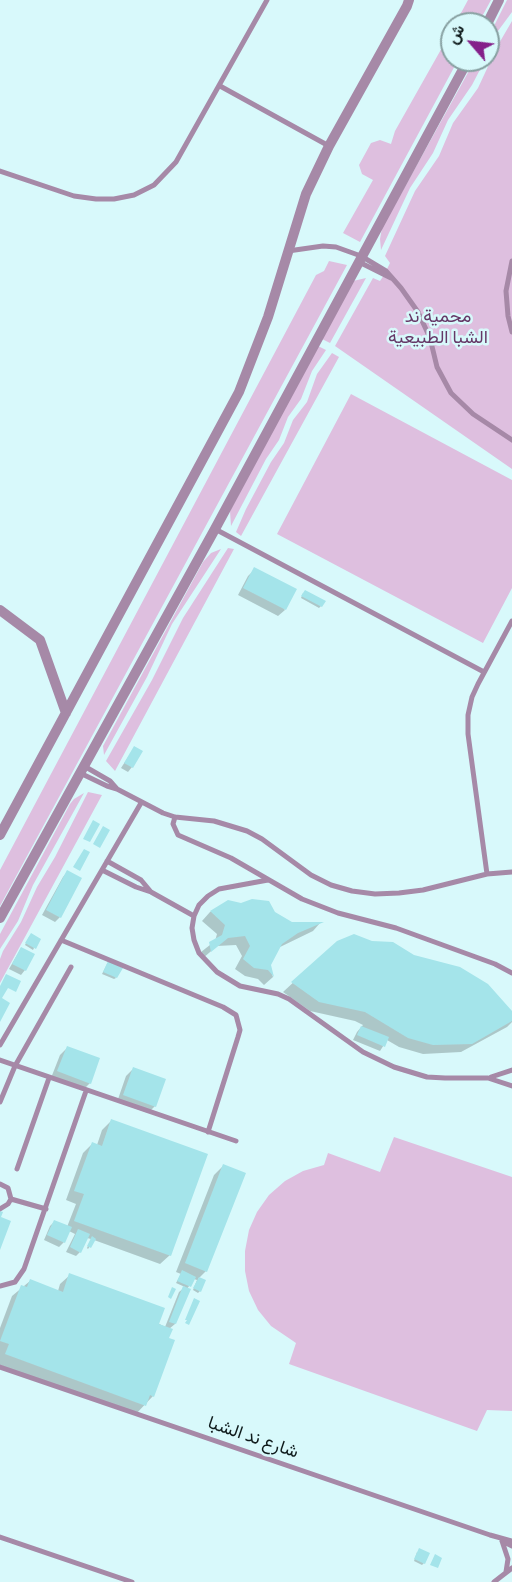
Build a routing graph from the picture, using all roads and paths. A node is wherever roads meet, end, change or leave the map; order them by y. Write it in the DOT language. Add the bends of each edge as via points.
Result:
graph roads {
  1 [pos="267,0"];
  2 [pos="409,0"];
  3 [pos="461,72"];
  4 [pos="220,86"];
  5 [pos="329,146"];
  6 [pos="0,171"];
  7 [pos="288,251"];
  8 [pos="360,259"];
  9 [pos="512,261"];
  10 [pos="512,332"];
  11 [pos="512,440"];
  12 [pos="215,529"];
  13 [pos="0,610"];
  14 [pos="512,621"];
  15 [pos="484,672"];
  16 [pos="66,713"];
  17 [pos="81,768"];
  18 [pos="141,802"];
  19 [pos="175,817"];
  20 [pos="0,835"];
  21 [pos="107,861"];
  22 [pos="102,870"];
  23 [pos="512,872"];
  24 [pos="487,874"];
  25 [pos="268,880"];
  26 [pos="151,892"];
  27 [pos="194,916"];
  28 [pos="0,918"];
  29 [pos="61,940"];
  30 [pos="71,967"];
  31 [pos="512,973"];
  32 [pos="0,1045"];
  33 [pos="0,1060"];
  34 [pos="15,1066"];
  35 [pos="512,1070"];
  36 [pos="49,1078"];
  37 [pos="488,1078"];
  38 [pos="512,1086"];
  39 [pos="86,1091"];
  40 [pos="0,1102"];
  41 [pos="208,1132"];
  42 [pos="236,1141"];
  43 [pos="17,1169"];
  44 [pos="0,1184"];
  45 [pos="11,1199"];
  46 [pos="0,1209"];
  47 [pos="46,1209"];
  48 [pos="0,1286"];
  49 [pos="0,1367"];
  50 [pos="0,1537"];
  51 [pos="495,1537"];
  52 [pos="512,1541"];
  53 [pos="502,1542"];
  54 [pos="512,1546"];
  55 [pos="512,1568"];
  56 [pos="506,1572"];
  57 [pos="132,1582"];
  58 [pos="494,1582"];
  1 -- 4 [label="lane"];
  2 -- 5 [label="street"];
  3 -- 8 [label="street"];
  4 -- 5 [label="lane"];
  4 -- 6 [label="lane" via="176,162 154,185 134,195 114,199 74,196"];
  5 -- 7 [label="street" via="306,194"];
  7 -- 8 [label="lane" via="336,247"];
  7 -- 16 [label="street" via="239,392"];
  8 -- 11 [label="lane" via="392,279 410,299 451,393 473,414"];
  8 -- 12 [label="street"];
  9 -- 10 [label="lane" via="506,291"];
  12 -- 15 [label="lane"];
  12 -- 17 [label="street"];
  13 -- 16 [label="street" via="40,640"];
  14 -- 15 [label="lane"];
  15 -- 24 [label="lane" via="472,697 468,734"];
  16 -- 20 [label="street"];
  17 -- 18 [label="lane"];
  17 -- 28 [label="street"];
  18 -- 19 [label="lane"];
  18 -- 21 [label="lane"];
  19 -- 24 [label="lane" via="214,821 247,831 311,875 352,891 375,894 423,890"];
  19 -- 25 [label="lane" via="173,824 178,835 231,858"];
  21 -- 22 [label="lane"];
  21 -- 26 [label="lane" via="145,883"];
  22 -- 26 [label="lane"];
  22 -- 29 [label="lane"];
  23 -- 24 [label="lane"];
  25 -- 27 [label="lane" via="219,889 204,900"];
  25 -- 31 [label="lane" via="320,907 396,928"];
  26 -- 27 [label="lane"];
  27 -- 37 [label="lane" via="192,928 199,953 228,980 289,999 363,1052 394,1067 427,1077"];
  29 -- 32 [label="lane"];
  29 -- 41 [label="lane" via="236,1015 240,1030"];
  30 -- 34 [label="lane"];
  33 -- 34 [label="lane"];
  34 -- 36 [label="lane"];
  34 -- 40 [label="lane"];
  35 -- 37 [label="lane"];
  36 -- 39 [label="lane"];
  36 -- 43 [label="lane"];
  37 -- 38 [label="lane"];
  39 -- 41 [label="lane"];
  39 -- 47 [label="lane"];
  41 -- 42 [label="lane"];
  44 -- 45 [label="lane" via="8,1188"];
  45 -- 46 [label="lane"];
  45 -- 47 [label="lane"];
  47 -- 48 [label="lane" via="20,1277 8,1286"];
  49 -- 51 [label="lane, شارع ند الشبا"];
  50 -- 57 [label="lane"];
  51 -- 52 [label="lane, شارع ند الشبا"];
  51 -- 53 [label="lane, شارع ند الشبا"];
  53 -- 54 [label="lane, شارع ند الشبا"];
  53 -- 56 [label="lane" via="508,1559"];
  55 -- 56 [label="lane"];
  56 -- 58 [label="lane"];
}
